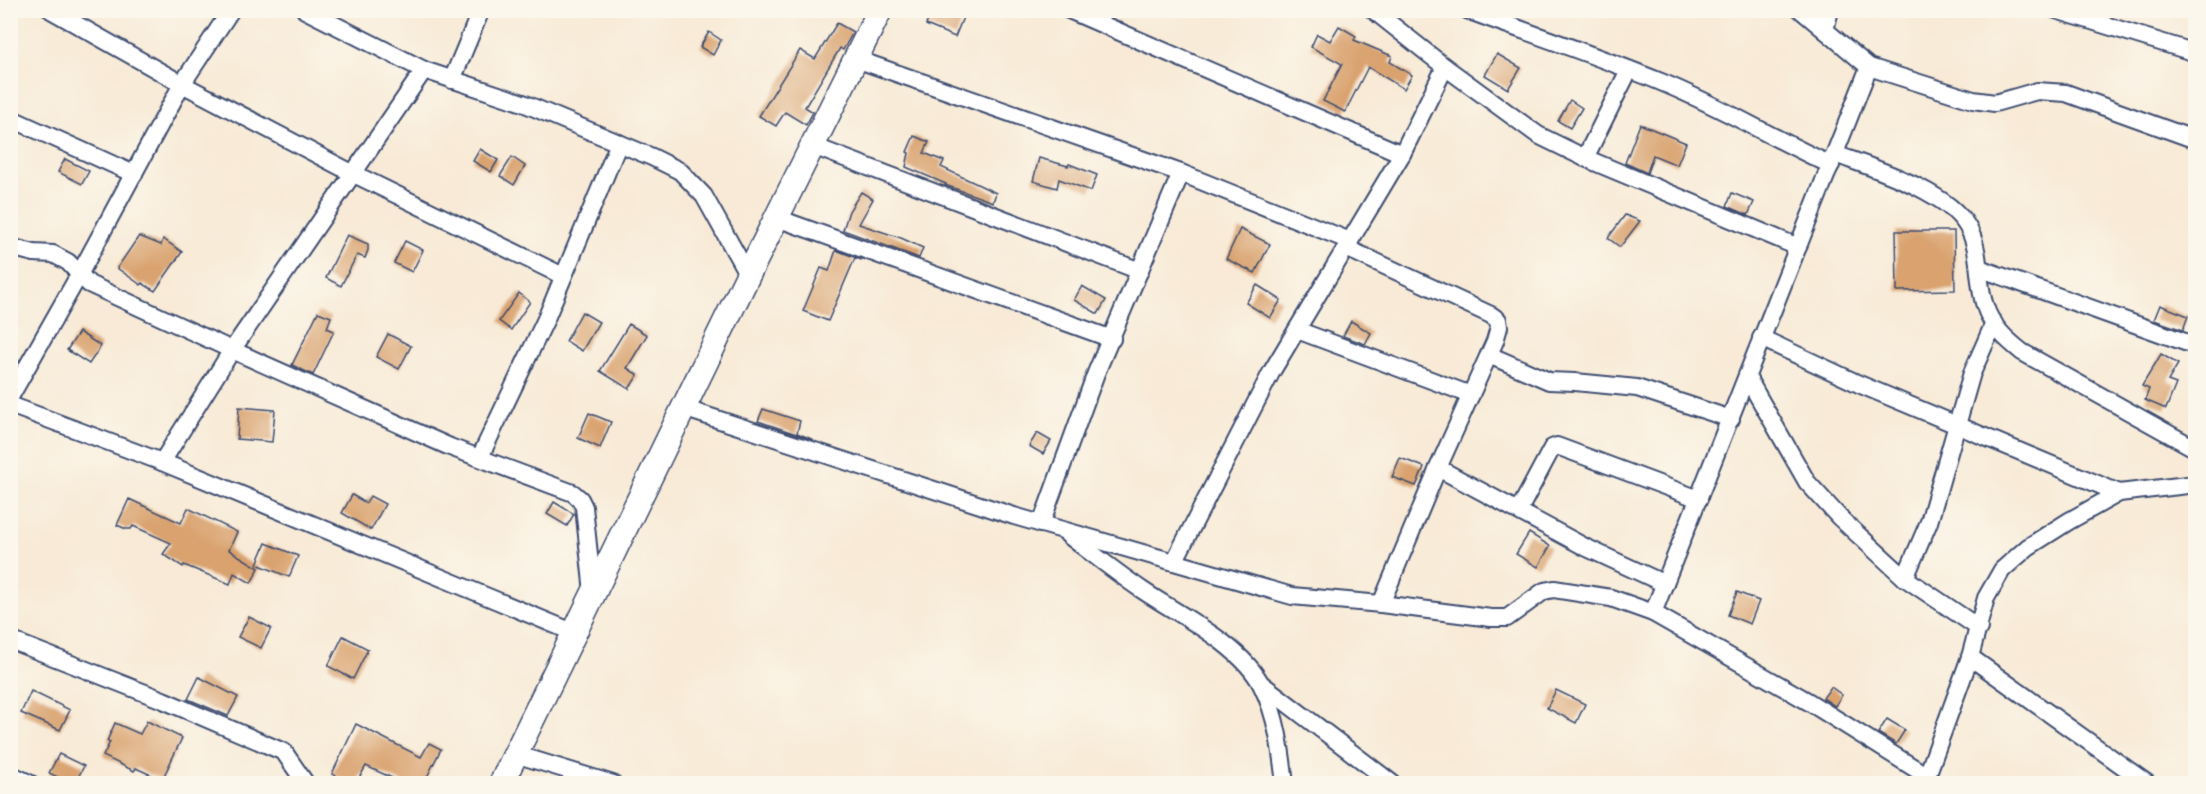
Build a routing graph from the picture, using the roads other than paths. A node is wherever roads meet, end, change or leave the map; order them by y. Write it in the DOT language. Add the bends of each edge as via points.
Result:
graph roads {
  1 [pos="51,10"];
  2 [pos="231,10"];
  3 [pos="305,10"];
  4 [pos="481,10"];
  5 [pos="880,10"];
  6 [pos="1069,10"];
  7 [pos="1373,10"];
  8 [pos="1467,10"];
  9 [pos="1801,10"];
  10 [pos="1830,10"];
  11 [pos="2056,10"];
  12 [pos="1824,30"];
  13 [pos="2196,53"];
  14 [pos="856,58"];
  15 [pos="1445,67"];
  16 [pos="1869,67"];
  17 [pos="424,70"];
  18 [pos="1629,70"];
  19 [pos="452,80"];
  20 [pos="182,84"];
  21 [pos="10,118"];
  22 [pos="2196,140"];
  23 [pos="619,143"];
  24 [pos="813,146"];
  25 [pos="1402,154"];
  26 [pos="1585,158"];
  27 [pos="1833,159"];
  28 [pos="352,173"];
  29 [pos="1181,173"];
  30 [pos="134,174"];
  31 [pos="777,218"];
  32 [pos="1348,244"];
  33 [pos="10,247"];
  34 [pos="1798,247"];
  35 [pos="1979,268"];
  36 [pos="1140,271"];
  37 [pos="79,275"];
  38 [pos="748,275"];
  39 [pos="564,276"];
  40 [pos="1994,323"];
  41 [pos="1297,330"];
  42 [pos="1761,338"];
  43 [pos="1112,339"];
  44 [pos="2196,346"];
  45 [pos="232,350"];
  46 [pos="1489,355"];
  47 [pos="1747,377"];
  48 [pos="1471,395"];
  49 [pos="10,397"];
  50 [pos="10,405"];
  51 [pos="683,408"];
  52 [pos="1731,418"];
  53 [pos="1958,424"];
  54 [pos="2196,449"];
  55 [pos="480,457"];
  56 [pos="162,462"];
  57 [pos="1438,468"];
  58 [pos="2196,484"];
  59 [pos="2119,494"];
  60 [pos="1700,499"];
  61 [pos="1519,510"];
  62 [pos="1041,524"];
  63 [pos="1060,530"];
  64 [pos="1174,562"];
  65 [pos="1905,578"];
  66 [pos="1665,584"];
  67 [pos="593,597"];
  68 [pos="1381,604"];
  69 [pos="1653,614"];
  70 [pos="1978,628"];
  71 [pos="575,633"];
  72 [pos="10,640"];
  73 [pos="1970,657"];
  74 [pos="1262,685"];
  75 [pos="515,754"];
  76 [pos="10,774"];
  77 [pos="1925,780"];
  78 [pos="31,783"];
  79 [pos="306,783"];
  80 [pos="501,783"];
  81 [pos="613,783"];
  82 [pos="1285,783"];
  83 [pos="1393,783"];
  84 [pos="2148,783"];
  1 -- 20 [label="street"];
  2 -- 20 [label="street"];
  3 -- 17 [label="street"];
  4 -- 19 [label="street"];
  5 -- 14 [label="street"];
  6 -- 25 [label="street"];
  7 -- 15 [label="street"];
  8 -- 18 [label="street"];
  9 -- 12 [label="street"];
  10 -- 12 [label="street"];
  11 -- 13 [label="street"];
  12 -- 16 [label="street"];
  14 -- 24 [label="street"];
  14 -- 29 [label="street"];
  15 -- 25 [label="street"];
  15 -- 26 [label="street" via="1538,135"];
  16 -- 22 [label="street" via="1973,100 1995,103 2037,92 2066,93"];
  16 -- 27 [label="street"];
  17 -- 19 [label="street"];
  17 -- 28 [label="street"];
  18 -- 26 [label="street"];
  18 -- 27 [label="street" via="1730,114 1793,148"];
  19 -- 23 [label="street" via="523,103"];
  20 -- 28 [label="street"];
  20 -- 30 [label="street"];
  21 -- 30 [label="street"];
  23 -- 38 [label="street" via="680,171 704,196"];
  23 -- 39 [label="street"];
  24 -- 31 [label="street"];
  24 -- 36 [label="street"];
  25 -- 32 [label="street"];
  26 -- 34 [label="street"];
  27 -- 34 [label="street"];
  27 -- 35 [label="street" via="1909,182 1954,210 1974,238"];
  28 -- 39 [label="street"];
  28 -- 45 [label="street"];
  29 -- 32 [label="street"];
  29 -- 36 [label="street"];
  30 -- 37 [label="street"];
  31 -- 38 [label="street"];
  31 -- 43 [label="street"];
  32 -- 41 [label="street"];
  32 -- 46 [label="street" via="1498,320"];
  33 -- 37 [label="street" via="53,254 68,262"];
  34 -- 42 [label="street"];
  35 -- 40 [label="street" via="1985,307"];
  35 -- 44 [label="street"];
  36 -- 43 [label="street"];
  37 -- 45 [label="street" via="89,284"];
  37 -- 49 [label="street"];
  38 -- 51 [label="street"];
  39 -- 55 [label="street"];
  40 -- 53 [label="street" via="1972,373"];
  40 -- 54 [label="street" via="2022,352"];
  41 -- 48 [label="street"];
  41 -- 64 [label="street"];
  42 -- 47 [label="street"];
  42 -- 53 [label="street"];
  43 -- 62 [label="street"];
  45 -- 55 [label="street"];
  45 -- 56 [label="street"];
  46 -- 48 [label="street"];
  46 -- 52 [label="street" via="1549,381 1637,388"];
  47 -- 52 [label="street"];
  47 -- 65 [label="street" via="1807,482"];
  48 -- 57 [label="street"];
  50 -- 56 [label="street"];
  51 -- 62 [label="street"];
  51 -- 67 [label="street"];
  52 -- 60 [label="street"];
  53 -- 59 [label="street"];
  53 -- 65 [label="street" via="1929,522"];
  55 -- 67 [label="street" via="573,492 580,499"];
  56 -- 71 [label="street"];
  57 -- 61 [label="street"];
  57 -- 68 [label="street"];
  58 -- 59 [label="street"];
  59 -- 70 [label="street" via="2058,527 2002,570 1986,598"];
  60 -- 61 [label="street" via="1557,446 1551,448"];
  60 -- 66 [label="street"];
  61 -- 66 [label="street" via="1585,547"];
  62 -- 63 [label="street"];
  63 -- 64 [label="street"];
  63 -- 74 [label="street" via="1204,630 1239,657"];
  64 -- 68 [label="street" via="1292,596"];
  65 -- 70 [label="street"];
  66 -- 69 [label="street"];
  67 -- 71 [label="street"];
  68 -- 69 [label="street" via="1507,618 1544,591 1554,590 1611,598"];
  69 -- 77 [label="street" via="1809,702"];
  70 -- 73 [label="street"];
  71 -- 75 [label="street"];
  72 -- 79 [label="street" via="284,752"];
  73 -- 77 [label="street"];
  73 -- 84 [label="street"];
  74 -- 82 [label="street" via="1277,725"];
  74 -- 83 [label="street"];
  75 -- 80 [label="street"];
  75 -- 81 [label="street"];
  76 -- 78 [label="street"];
}
